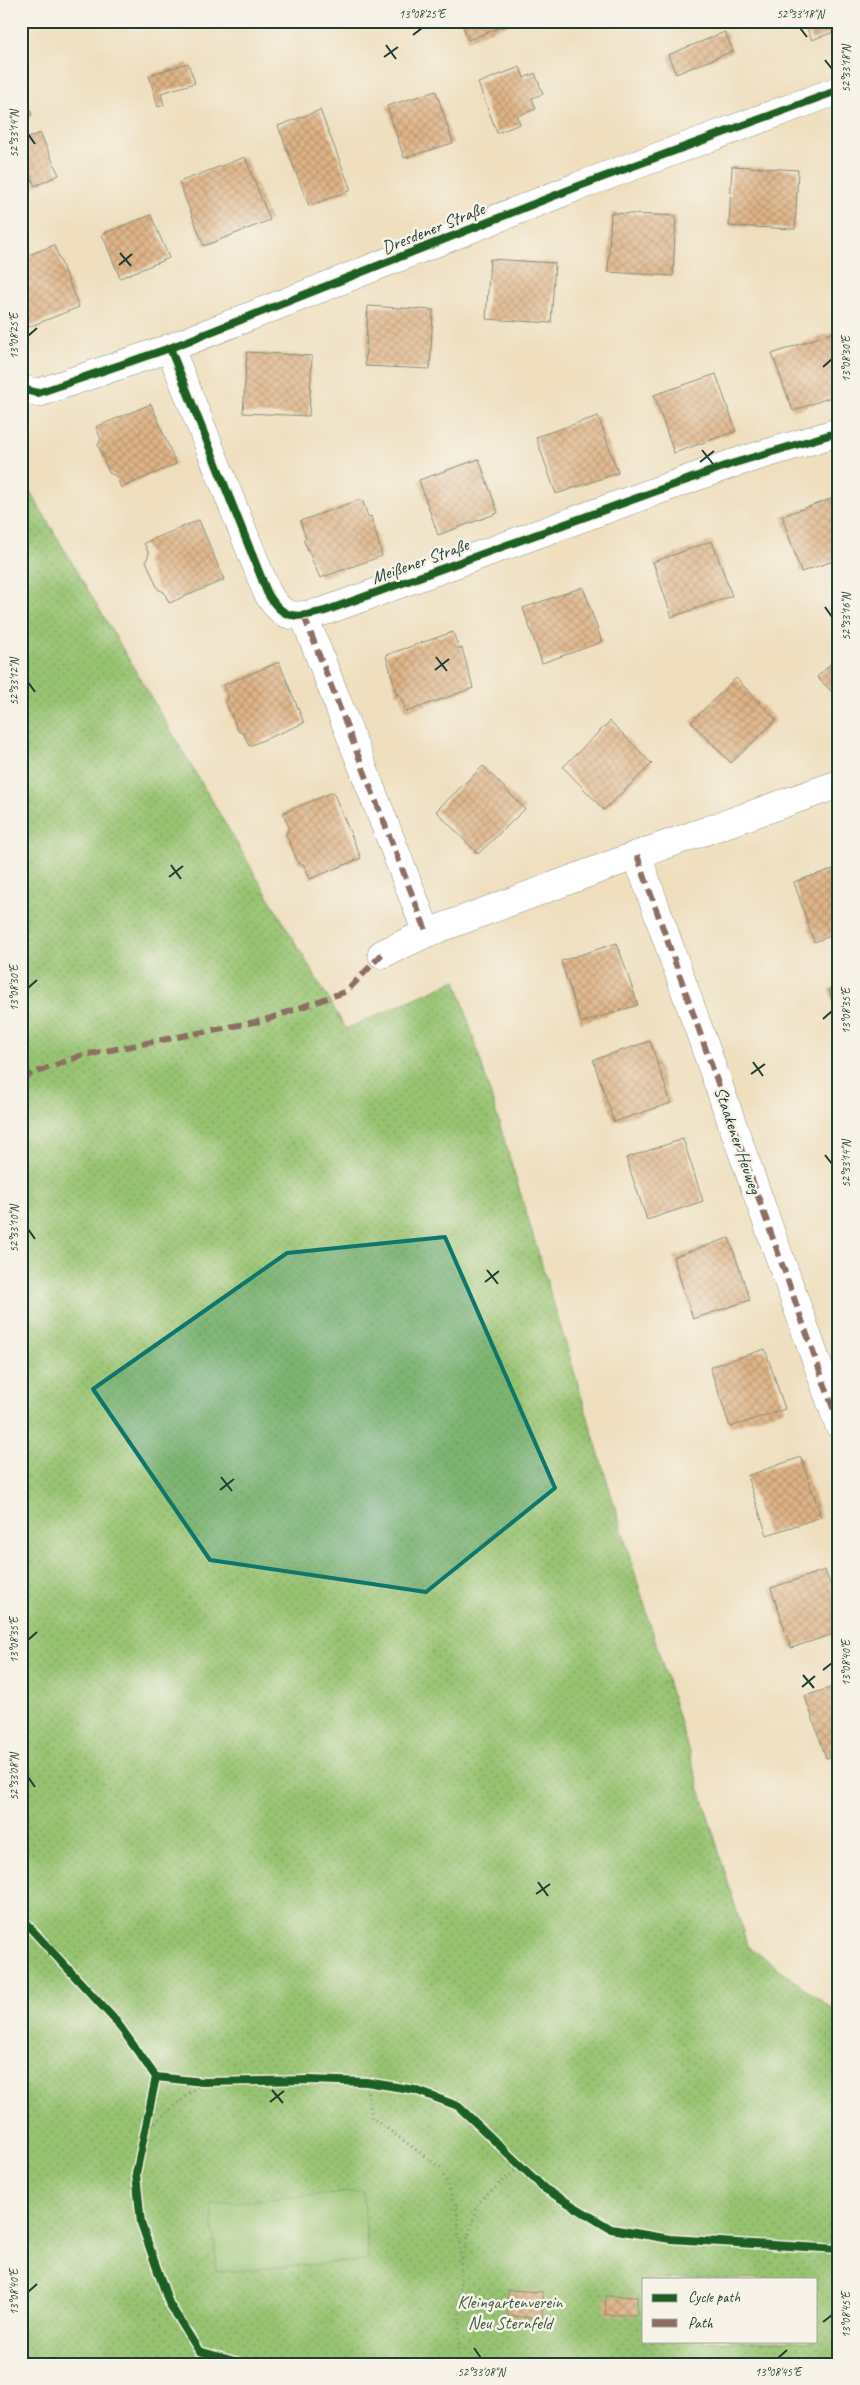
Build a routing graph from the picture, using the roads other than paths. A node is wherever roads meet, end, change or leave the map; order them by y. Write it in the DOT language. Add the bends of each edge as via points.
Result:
graph roads {
  1 [pos="839,90"];
  2 [pos="170,348"];
  3 [pos="30,391"];
  4 [pos="839,432"];
  5 [pos="304,616"];
  6 [pos="839,784"];
  7 [pos="638,855"];
  8 [pos="426,933"];
  9 [pos="382,954"];
  10 [pos="839,1425"];
  1 -- 2 [label="street, Dresdener Straße" via="579,186"];
  2 -- 3 [label="street, Dresdener Straße"];
  2 -- 5 [label="street, Meißener Straße" via="267,592 276,608 287,615"];
  4 -- 5 [label="street, Meißener Straße" via="732,464"];
  5 -- 8 [label="street"];
  6 -- 7 [label="street"];
  7 -- 8 [label="street"];
  7 -- 10 [label="street, Staakener Heuweg"];
  8 -- 9 [label="street"];
}
